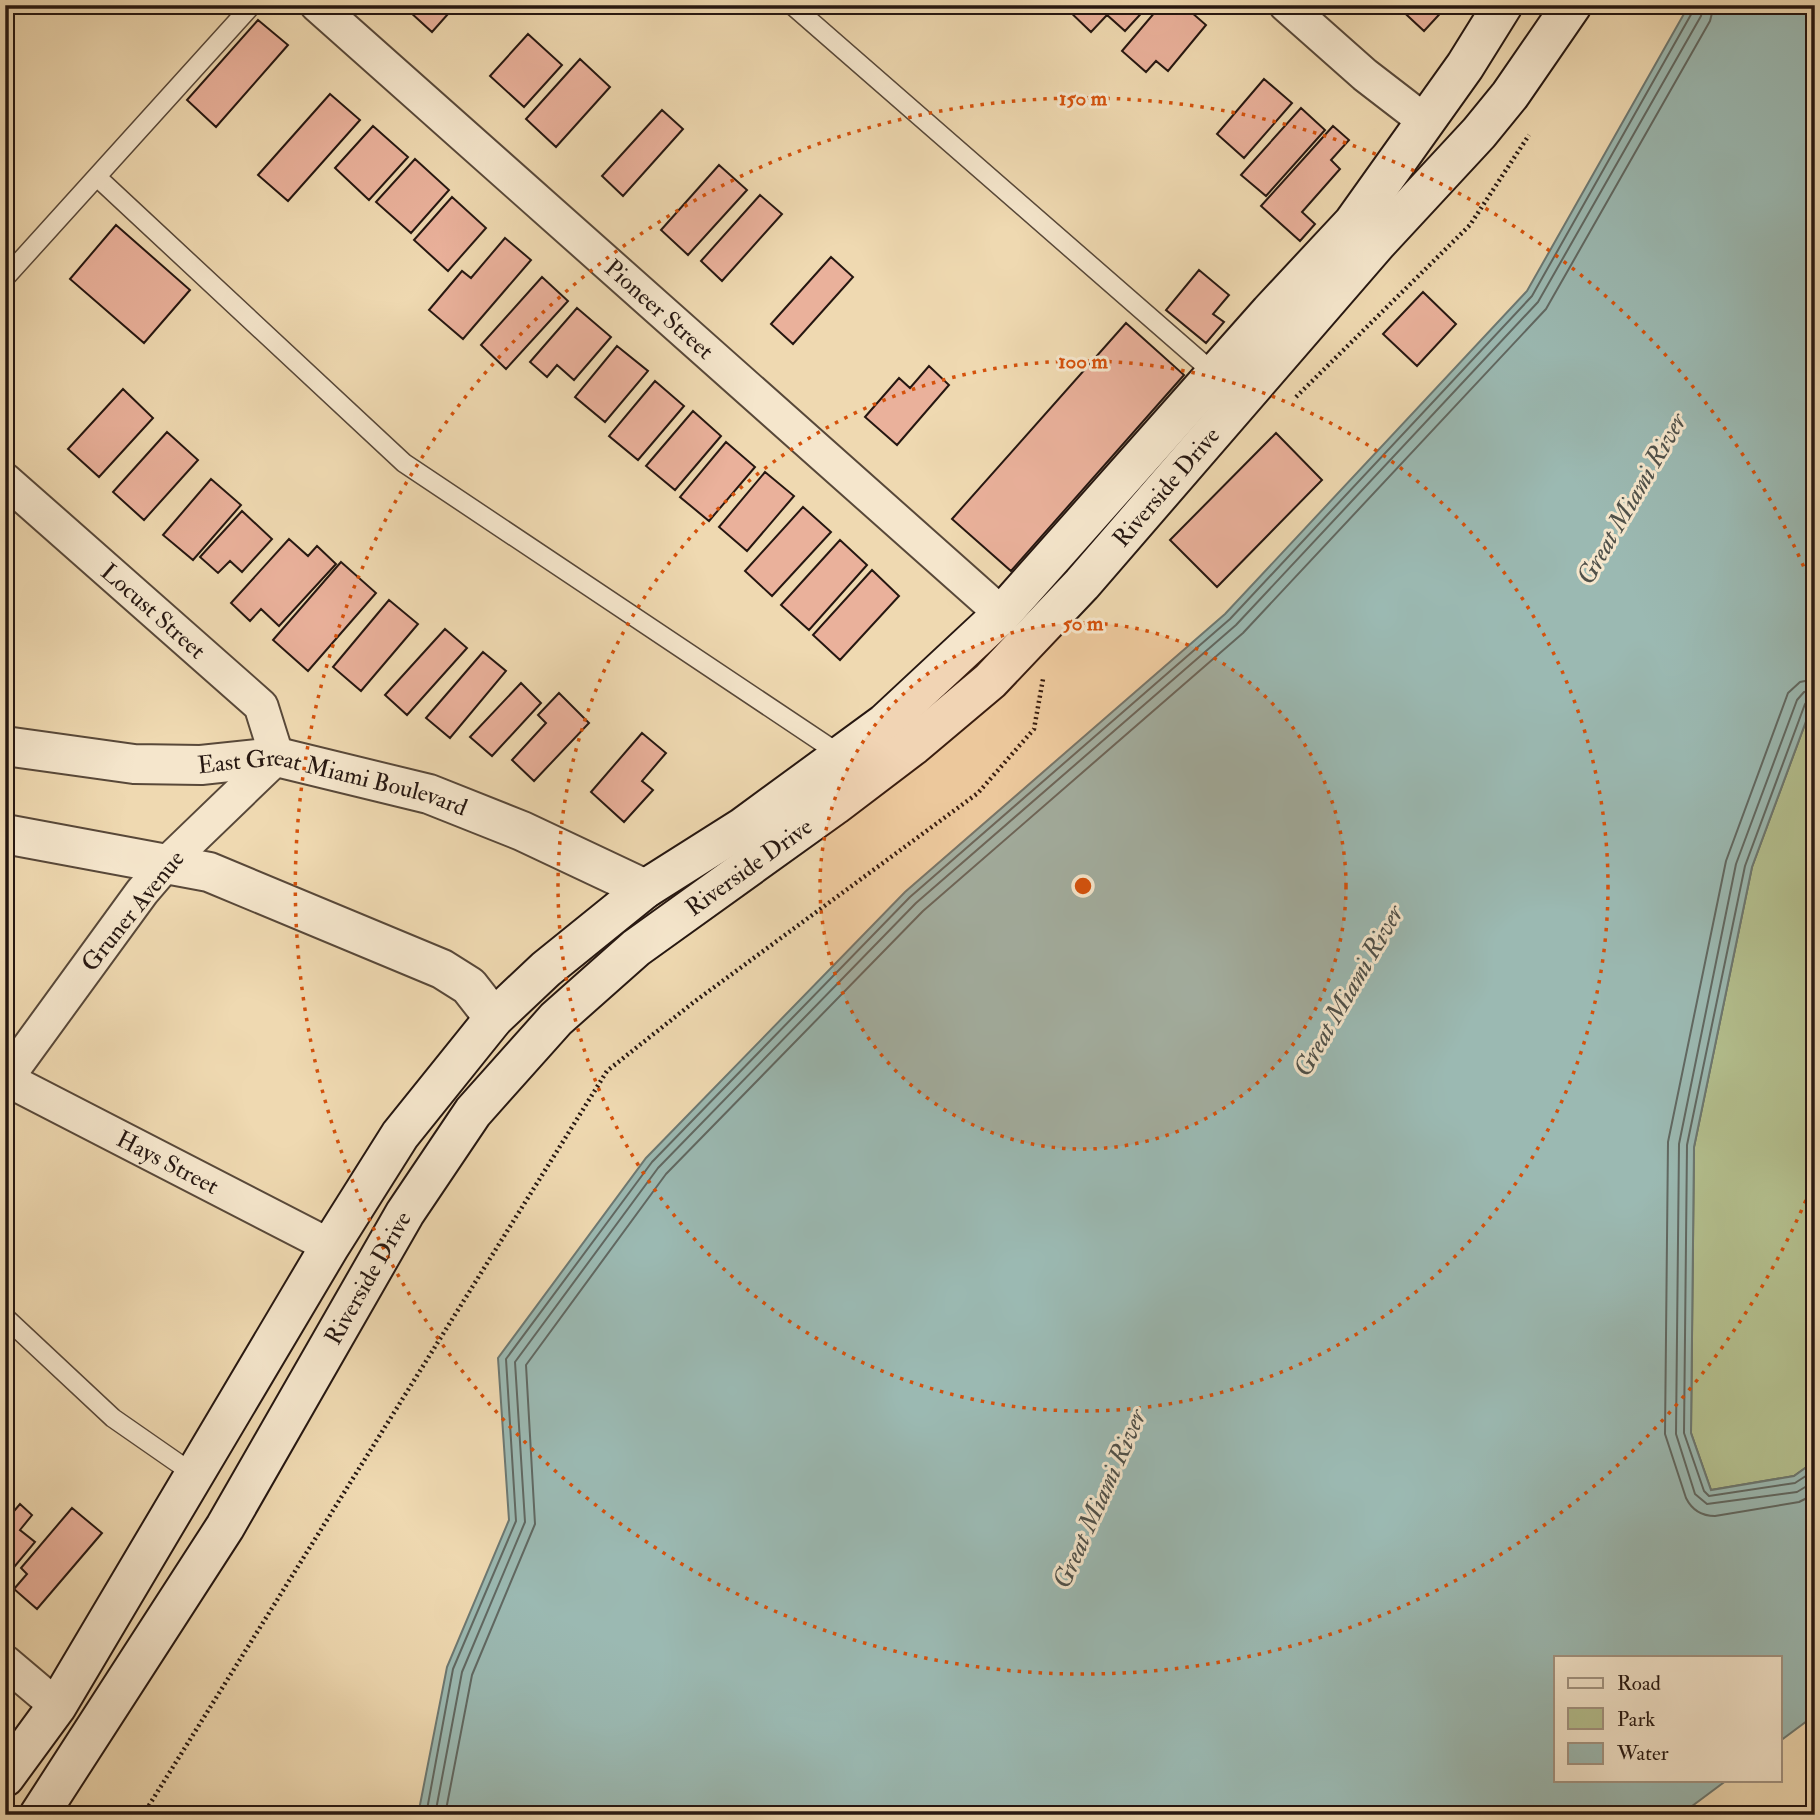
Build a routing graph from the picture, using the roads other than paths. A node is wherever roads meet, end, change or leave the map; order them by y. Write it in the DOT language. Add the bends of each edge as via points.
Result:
graph roads {
  1 [pos="251,5"];
  2 [pos="792,5"];
  3 [pos="1286,5"];
  4 [pos="1503,5"];
  5 [pos="1572,5"];
  6 [pos="332,10"];
  7 [pos="1426,122"];
  8 [pos="97,177"];
  9 [pos="5,278"];
  10 [pos="1215,374"];
  11 [pos="5,480"];
  12 [pos="1002,614"];
  13 [pos="5,747"];
  14 [pos="841,755"];
  15 [pos="277,757"];
  16 [pos="5,834"];
  17 [pos="166,864"];
  18 [pos="645,889"];
  19 [pos="494,1018"];
  20 [pos="5,1079"];
  21 [pos="330,1246"];
  22 [pos="5,1317"];
  23 [pos="195,1475"];
  24 [pos="5,1662"];
  25 [pos="57,1706"];
  26 [pos="5,1777"];
  27 [pos="39,1815"];
  1 -- 8 [label="lane"];
  2 -- 10 [label="lane"];
  3 -- 7 [label="street"];
  4 -- 7 [label="main road, Riverside Drive"];
  5 -- 27 [label="main road, Riverside Drive" via="1479,133 1377,243 1082,584 990,681 835,805 636,948 556,1019 473,1112 405,1213 225,1527"];
  6 -- 12 [label="street, Pioneer Street"];
  7 -- 10 [label="main road, Riverside Drive" via="1353,223"];
  8 -- 9 [label="lane"];
  8 -- 14 [label="lane" via="404,463"];
  10 -- 12 [label="main road, Riverside Drive"];
  11 -- 15 [label="street, Locust Street" via="261,706"];
  12 -- 14 [label="main road, Riverside Drive" via="913,698"];
  13 -- 15 [label="main road, East Great Miami Boulevard" via="134,764 201,765"];
  14 -- 18 [label="main road, Riverside Drive" via="743,827"];
  15 -- 17 [label="street, Gruner Avenue"];
  15 -- 18 [label="main road, East Great Miami Boulevard" via="429,794 522,831"];
  16 -- 17 [label="main road"];
  17 -- 19 [label="main road" via="209,872 419,958 469,986"];
  17 -- 20 [label="street, Gruner Avenue"];
  18 -- 19 [label="main road, Riverside Drive"];
  19 -- 21 [label="main road, Riverside Drive" via="400,1135"];
  20 -- 21 [label="street, Hays Street"];
  21 -- 23 [label="main road, Riverside Drive"];
  22 -- 23 [label="lane" via="113,1418"];
  23 -- 25 [label="main road, Riverside Drive"];
  24 -- 25 [label="street"];
  25 -- 26 [label="main road, Riverside Drive"];
}
